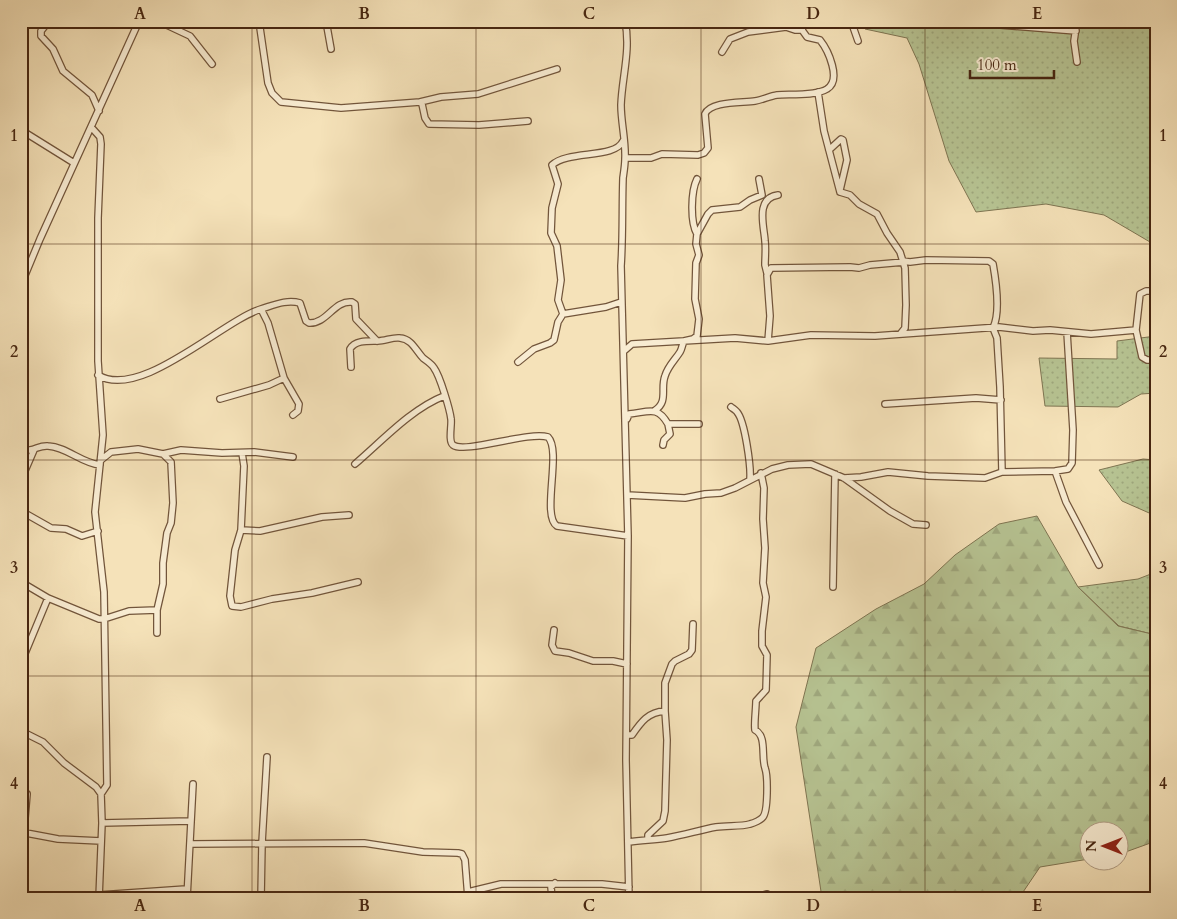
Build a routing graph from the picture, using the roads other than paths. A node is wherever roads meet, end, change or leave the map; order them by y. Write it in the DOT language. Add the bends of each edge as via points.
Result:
graph roads {
  1 [pos="50,21"];
  2 [pos="139,21"];
  3 [pos="158,21"];
  4 [pos="259,21"];
  5 [pos="326,21"];
  6 [pos="626,21"];
  7 [pos="805,21"];
  8 [pos="851,21"];
  9 [pos="977,21"];
  10 [pos="1077,21"];
  11 [pos="802,30"];
  12 [pos="1076,31"];
  13 [pos="858,41"];
  14 [pos="331,50"];
  15 [pos="722,52"];
  16 [pos="1077,62"];
  17 [pos="212,64"];
  18 [pos="557,69"];
  19 [pos="818,92"];
  20 [pos="420,102"];
  21 [pos="99,111"];
  22 [pos="528,121"];
  23 [pos="91,127"];
  24 [pos="21,130"];
  25 [pos="624,139"];
  26 [pos="829,150"];
  27 [pos="626,158"];
  28 [pos="74,163"];
  29 [pos="759,178"];
  30 [pos="697,180"];
  31 [pos="840,192"];
  32 [pos="762,195"];
  33 [pos="778,195"];
  34 [pos="764,204"];
  35 [pos="697,234"];
  36 [pos="905,263"];
  37 [pos="24,273"];
  38 [pos="767,273"];
  39 [pos="21,285"];
  40 [pos="1156,291"];
  41 [pos="621,302"];
  42 [pos="261,309"];
  43 [pos="562,314"];
  44 [pos="996,326"];
  45 [pos="1136,330"];
  46 [pos="1067,332"];
  47 [pos="901,333"];
  48 [pos="624,338"];
  49 [pos="377,341"];
  50 [pos="684,341"];
  51 [pos="768,341"];
  52 [pos="632,344"];
  53 [pos="624,351"];
  54 [pos="1156,360"];
  55 [pos="518,362"];
  56 [pos="351,367"];
  57 [pos="98,376"];
  58 [pos="284,378"];
  59 [pos="106,380"];
  60 [pos="99,386"];
  61 [pos="444,396"];
  62 [pos="220,399"];
  63 [pos="1001,400"];
  64 [pos="885,404"];
  65 [pos="731,407"];
  66 [pos="654,411"];
  67 [pos="293,415"];
  68 [pos="668,424"];
  69 [pos="699,424"];
  70 [pos="626,429"];
  71 [pos="662,445"];
  72 [pos="102,446"];
  73 [pos="21,449"];
  74 [pos="34,450"];
  75 [pos="111,452"];
  76 [pos="173,452"];
  77 [pos="242,453"];
  78 [pos="163,454"];
  79 [pos="293,457"];
  80 [pos="101,462"];
  81 [pos="171,462"];
  82 [pos="355,464"];
  83 [pos="1055,471"];
  84 [pos="1002,472"];
  85 [pos="761,474"];
  86 [pos="835,474"];
  87 [pos="844,478"];
  88 [pos="750,479"];
  89 [pos="21,480"];
  90 [pos="627,494"];
  91 [pos="21,512"];
  92 [pos="349,515"];
  93 [pos="926,525"];
  94 [pos="241,530"];
  95 [pos="98,531"];
  96 [pos="628,536"];
  97 [pos="1099,565"];
  98 [pos="21,582"];
  99 [pos="358,582"];
  100 [pos="833,587"];
  101 [pos="48,598"];
  102 [pos="157,610"];
  103 [pos="104,619"];
  104 [pos="694,624"];
  105 [pos="554,630"];
  106 [pos="157,633"];
  107 [pos="21,663"];
  108 [pos="627,664"];
  109 [pos="665,710"];
  110 [pos="21,730"];
  111 [pos="627,735"];
  112 [pos="266,757"];
  113 [pos="193,784"];
  114 [pos="107,785"];
  115 [pos="96,787"];
  116 [pos="27,794"];
  117 [pos="101,794"];
  118 [pos="190,821"];
  119 [pos="102,824"];
  120 [pos="648,840"];
  121 [pos="101,841"];
  122 [pos="629,842"];
  123 [pos="262,843"];
  124 [pos="191,844"];
  125 [pos="555,883"];
  126 [pos="629,887"];
  127 [pos="186,890"];
  128 [pos="766,894"];
  129 [pos="468,895"];
  130 [pos="99,896"];
  131 [pos="186,898"];
  132 [pos="261,898"];
  133 [pos="552,898"];
  134 [pos="629,898"];
  135 [pos="751,898"];
  1 -- 21 [label="street" via="40,31 41,36 53,48 63,71 92,95"];
  2 -- 21 [label="street"];
  3 -- 17 [label="street" via="190,36"];
  4 -- 20 [label="street" via="268,83 272,93 282,102 341,108"];
  5 -- 14 [label="street"];
  6 -- 25 [label="street" via="627,58 621,106"];
  7 -- 11 [label="street"];
  8 -- 13 [label="street"];
  9 -- 12 [label="street"];
  10 -- 12 [label="street"];
  11 -- 15 [label="street" via="786,27 748,32 730,39"];
  11 -- 19 [label="street" via="807,36 820,40 833,66 830,86"];
  12 -- 16 [label="street" via="1074,53"];
  18 -- 20 [label="street" via="478,94"];
  19 -- 26 [label="street"];
  19 -- 27 [label="street" via="712,106 704,114 708,148 704,153"];
  20 -- 22 [label="street" via="429,124 479,126"];
  21 -- 23 [label="street"];
  23 -- 28 [label="street"];
  23 -- 57 [label="street" via="100,137 101,144"];
  24 -- 28 [label="street"];
  25 -- 27 [label="street"];
  25 -- 43 [label="street" via="619,147 560,159 552,165 558,184 552,208 551,233 557,246 561,280 558,300"];
  26 -- 31 [label="street"];
  26 -- 31 [label="street" via="843,140 847,160"];
  27 -- 41 [label="street"];
  28 -- 37 [label="street"];
  29 -- 32 [label="street"];
  30 -- 35 [label="street" via="692,214"];
  31 -- 36 [label="street" via="850,195 877,214"];
  32 -- 34 [label="street"];
  32 -- 35 [label="street" via="740,207 712,210"];
  33 -- 34 [label="street" via="770,197"];
  34 -- 38 [label="street"];
  35 -- 50 [label="street" via="699,255 695,299 699,328 697,336"];
  36 -- 38 [label="street" via="859,268 774,267"];
  36 -- 44 [label="street" via="926,260 991,262 996,289"];
  36 -- 47 [label="street" via="906,324"];
  37 -- 39 [label="street"];
  38 -- 51 [label="street"];
  40 -- 45 [label="street" via="1140,294"];
  41 -- 43 [label="street"];
  41 -- 48 [label="street"];
  42 -- 49 [label="street" via="296,301 300,303 308,324 312,324 343,302 352,302 356,319"];
  42 -- 58 [label="street"];
  42 -- 59 [label="street" via="237,320 166,365 126,379"];
  43 -- 55 [label="street" via="554,340 534,349"];
  44 -- 46 [label="street" via="1034,332"];
  44 -- 47 [label="street"];
  44 -- 63 [label="street"];
  45 -- 46 [label="street" via="1099,334"];
  45 -- 54 [label="street" via="1142,357"];
  46 -- 83 [label="street" via="1072,397 1072,463 1068,469"];
  47 -- 51 [label="street" via="811,335"];
  48 -- 52 [label="street"];
  48 -- 53 [label="street"];
  49 -- 56 [label="street" via="358,342 351,346"];
  49 -- 61 [label="street" via="400,338 411,343 436,370"];
  50 -- 51 [label="street" via="735,338"];
  50 -- 52 [label="street"];
  50 -- 66 [label="street" via="664,377 664,400"];
  52 -- 53 [label="street"];
  53 -- 70 [label="street"];
  57 -- 59 [label="street"];
  57 -- 60 [label="street"];
  58 -- 62 [label="street"];
  58 -- 67 [label="street" via="299,404"];
  59 -- 60 [label="street"];
  60 -- 72 [label="street"];
  61 -- 82 [label="street" via="412,414"];
  61 -- 96 [label="street" via="450,413 451,442 457,447 543,435 551,439 550,515 553,524"];
  63 -- 64 [label="street" via="976,398"];
  63 -- 84 [label="street"];
  65 -- 88 [label="street" via="742,421 750,458"];
  66 -- 68 [label="street" via="663,415"];
  66 -- 70 [label="street" via="629,414"];
  68 -- 69 [label="street"];
  68 -- 71 [label="street" via="670,434"];
  70 -- 90 [label="street"];
  72 -- 75 [label="street"];
  72 -- 80 [label="street"];
  73 -- 74 [label="street"];
  74 -- 80 [label="street" via="48,446 90,464"];
  74 -- 89 [label="street"];
  75 -- 78 [label="street" via="138,449"];
  75 -- 80 [label="street"];
  76 -- 77 [label="street"];
  76 -- 78 [label="street"];
  76 -- 81 [label="street"];
  77 -- 79 [label="street"];
  77 -- 94 [label="street"];
  78 -- 81 [label="street"];
  80 -- 95 [label="street" via="95,512"];
  81 -- 102 [label="street" via="173,503"];
  83 -- 84 [label="street"];
  83 -- 97 [label="street" via="1066,502"];
  84 -- 87 [label="street" via="985,478 888,472"];
  85 -- 86 [label="street" via="802,463"];
  85 -- 88 [label="street"];
  85 -- 120 [label="street" via="766,597 762,646 767,654 766,690 756,701 754,725 760,732 762,760 768,774 767,808 763,818 750,824"];
  86 -- 87 [label="street"];
  86 -- 100 [label="street"];
  87 -- 93 [label="street" via="898,515 916,525"];
  88 -- 90 [label="street" via="722,493 685,498"];
  90 -- 96 [label="street"];
  91 -- 95 [label="street" via="51,528 66,529 82,536"];
  92 -- 94 [label="street" via="322,517 260,531"];
  94 -- 99 [label="street" via="235,550 230,596 232,606 236,608"];
  95 -- 103 [label="street"];
  96 -- 108 [label="street"];
  98 -- 101 [label="street"];
  101 -- 103 [label="street" via="94,618"];
  101 -- 107 [label="street"];
  102 -- 103 [label="street" via="129,611"];
  102 -- 106 [label="street"];
  103 -- 114 [label="street"];
  104 -- 109 [label="street" via="692,650 672,664 665,683"];
  105 -- 108 [label="street" via="552,645 555,651 593,661"];
  108 -- 111 [label="street"];
  109 -- 111 [label="street" via="644,719 632,735"];
  109 -- 120 [label="street" via="665,812 662,821 648,835"];
  110 -- 115 [label="street" via="43,742"];
  111 -- 122 [label="street"];
  112 -- 123 [label="street"];
  113 -- 118 [label="street"];
  114 -- 115 [label="street"];
  114 -- 117 [label="street"];
  115 -- 117 [label="street"];
  116 -- 121 [label="street" via="26,833 58,839"];
  117 -- 119 [label="street"];
  118 -- 119 [label="street"];
  118 -- 124 [label="street"];
  119 -- 121 [label="street"];
  120 -- 122 [label="street"];
  121 -- 130 [label="street"];
  122 -- 126 [label="street"];
  123 -- 124 [label="street"];
  123 -- 129 [label="street" via="364,843 423,852 458,852 465,860"];
  123 -- 132 [label="street"];
  124 -- 127 [label="street"];
  125 -- 126 [label="street"];
  125 -- 129 [label="street" via="501,884"];
  125 -- 133 [label="street" via="551,887"];
  126 -- 134 [label="street"];
  127 -- 130 [label="street"];
  127 -- 131 [label="street"];
  128 -- 135 [label="street"];
}
